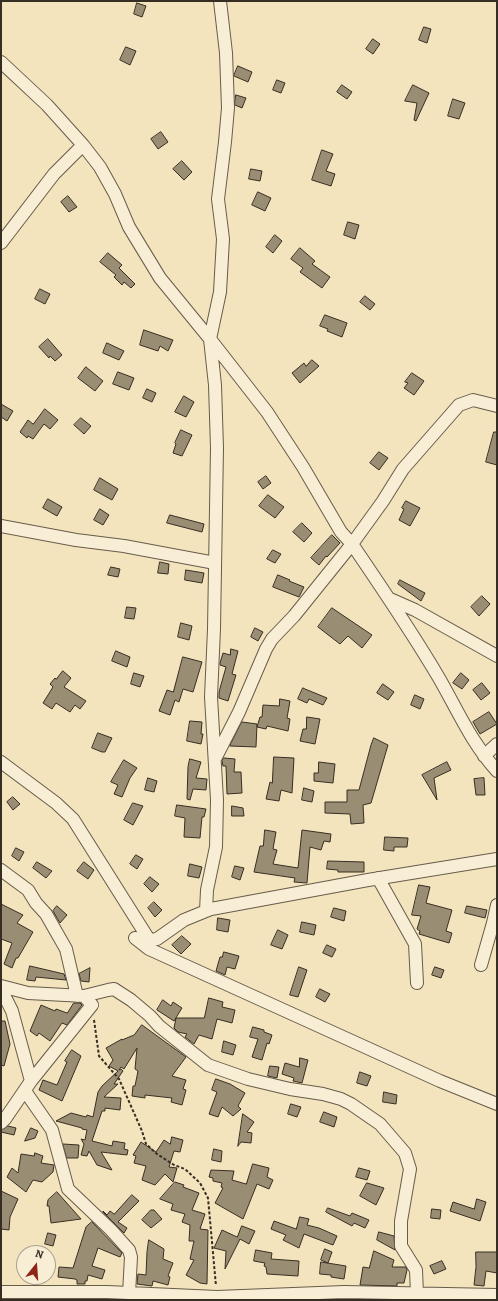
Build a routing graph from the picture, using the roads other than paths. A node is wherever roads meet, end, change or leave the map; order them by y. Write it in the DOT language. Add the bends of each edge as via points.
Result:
graph roads {
  1 [pos="220,1"];
  2 [pos="1,62"];
  3 [pos="83,145"];
  4 [pos="1,242"];
  5 [pos="210,339"];
  6 [pos="497,406"];
  7 [pos="1,526"];
  8 [pos="352,544"];
  9 [pos="215,563"];
  10 [pos="390,599"];
  11 [pos="497,656"];
  12 [pos="497,744"];
  13 [pos="484,756"];
  14 [pos="215,759"];
  15 [pos="1,762"];
  16 [pos="497,771"];
  17 [pos="497,859"];
  18 [pos="1,870"];
  19 [pos="378,878"];
  20 [pos="497,905"];
  21 [pos="206,911"];
  22 [pos="496,920"];
  23 [pos="135,938"];
  24 [pos="482,964"];
  25 [pos="417,983"];
  26 [pos="1,988"];
  27 [pos="84,999"];
  28 [pos="28,1086"];
  29 [pos="497,1104"];
  30 [pos="1,1123"];
  31 [pos="1,1292"];
  32 [pos="129,1294"];
  33 [pos="418,1294"];
  34 [pos="497,1295"];
  35 [pos="105,1296"];
  36 [pos="391,1296"];
  37 [pos="217,1298"];
  1 -- 5 [label="street" via="226,53 228,108 218,199 222,238 220,292"];
  2 -- 3 [label="street" via="47,105"];
  3 -- 4 [label="street" via="54,174"];
  3 -- 5 [label="street" via="100,167 129,227 160,278"];
  5 -- 8 [label="street" via="268,412 341,532"];
  5 -- 9 [label="street" via="215,385 217,448"];
  6 -- 8 [label="street" via="473,400 459,405 402,469"];
  7 -- 9 [label="street"];
  8 -- 10 [label="street"];
  8 -- 14 [label="street" via="294,616 272,639"];
  9 -- 14 [label="street" via="211,697"];
  10 -- 11 [label="street" via="415,610"];
  10 -- 13 [label="street"];
  12 -- 13 [label="street"];
  13 -- 16 [label="street"];
  14 -- 21 [label="street" via="216,847 207,890"];
  15 -- 21 [label="street" via="73,819 148,938 157,939 184,920"];
  17 -- 19 [label="street"];
  18 -- 27 [label="street" via="28,890 46,914 66,949"];
  19 -- 21 [label="street"];
  19 -- 25 [label="street" via="415,944"];
  20 -- 22 [label="street"];
  22 -- 24 [label="street"];
  23 -- 29 [label="street" via="149,949 440,1081"];
  26 -- 27 [label="street"];
  26 -- 28 [label="street" via="12,1012"];
  27 -- 28 [label="street"];
  27 -- 33 [label="street" via="114,990 131,1000 208,1065 248,1079 341,1099 380,1124 405,1153 410,1169 401,1221 401,1246 416,1270"];
  28 -- 30 [label="street"];
  28 -- 32 [label="street" via="52,1130 68,1189 129,1250"];
  31 -- 35 [label="street"];
  32 -- 35 [label="street"];
  32 -- 37 [label="street"];
  33 -- 34 [label="street"];
  33 -- 36 [label="street"];
  36 -- 37 [label="street" via="305,1293"];
}
